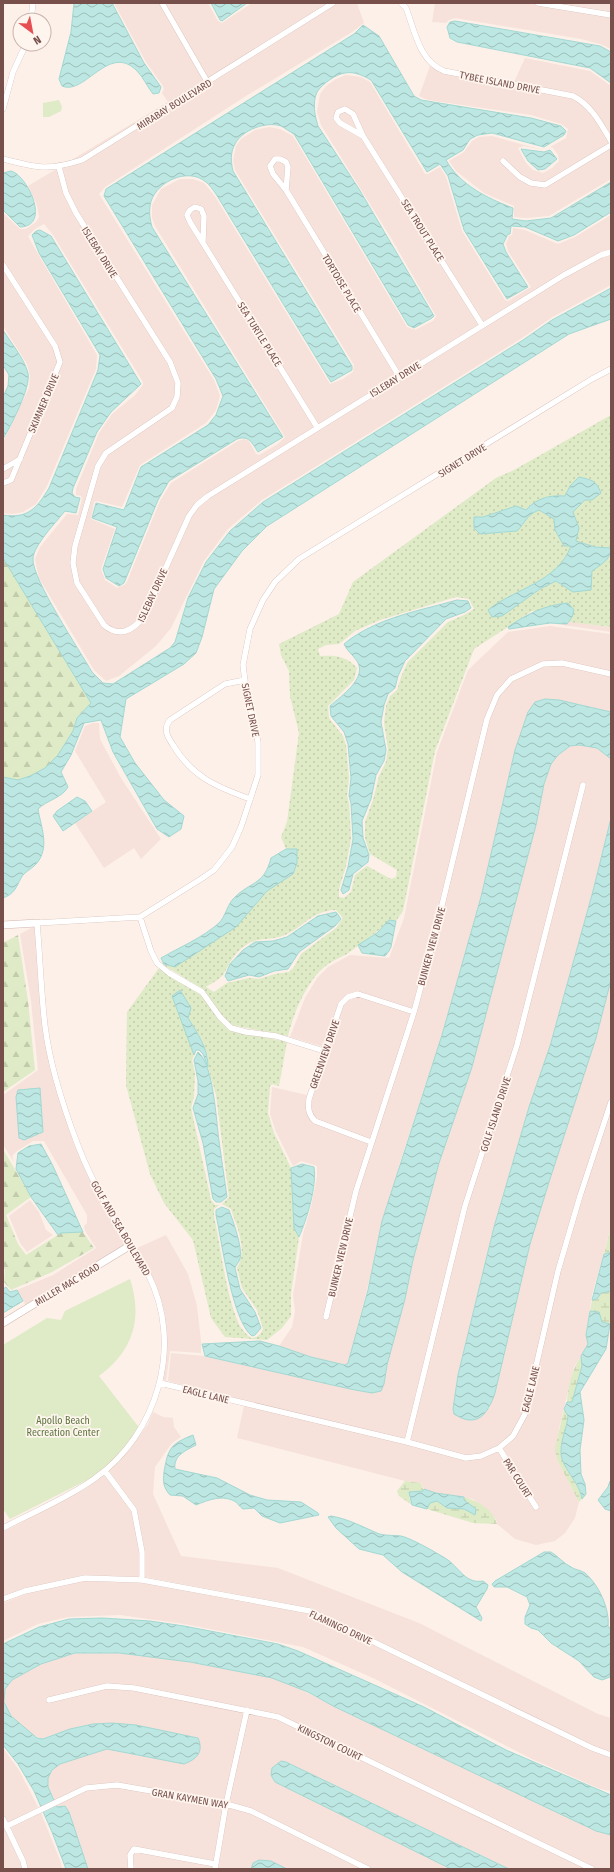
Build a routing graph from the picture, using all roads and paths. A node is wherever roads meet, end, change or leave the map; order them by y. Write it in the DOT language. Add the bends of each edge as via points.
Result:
graph roads {
  1 [pos="162,3"];
  2 [pos="333,3"];
  3 [pos="401,3"];
  4 [pos="538,3"];
  5 [pos="406,5"];
  6 [pos="611,15"];
  7 [pos="22,52"];
  8 [pos="208,83"];
  9 [pos="3,108"];
  10 [pos="363,136"];
  11 [pos="611,141"];
  12 [pos="611,145"];
  13 [pos="3,158"];
  14 [pos="503,162"];
  15 [pos="59,167"];
  16 [pos="286,190"];
  17 [pos="203,241"];
  18 [pos="611,252"];
  19 [pos="3,265"];
  20 [pos="482,325"];
  21 [pos="611,369"];
  22 [pos="399,376"];
  23 [pos="317,427"];
  24 [pos="20,459"];
  25 [pos="3,469"];
  26 [pos="3,483"];
  27 [pos="611,674"];
  28 [pos="245,680"];
  29 [pos="583,785"];
  30 [pos="250,799"];
  31 [pos="140,917"];
  32 [pos="38,923"];
  33 [pos="3,925"];
  34 [pos="414,1012"];
  35 [pos="324,1051"];
  36 [pos="611,1102"];
  37 [pos="371,1142"];
  38 [pos="131,1245"];
  39 [pos="326,1317"];
  40 [pos="3,1323"];
  41 [pos="160,1383"];
  42 [pos="407,1442"];
  43 [pos="499,1448"];
  44 [pos="105,1471"];
  45 [pos="536,1508"];
  46 [pos="3,1528"];
  47 [pos="142,1580"];
  48 [pos="3,1599"];
  49 [pos="49,1700"];
  50 [pos="247,1710"];
  51 [pos="611,1755"];
  52 [pos="226,1804"];
  53 [pos="3,1819"];
  54 [pos="7,1826"];
  55 [pos="215,1867"];
  56 [pos="25,1869"];
  57 [pos="132,1869"];
  58 [pos="368,1869"];
  59 [pos="592,1869"];
  1 -- 8 [label="street"];
  2 -- 8 [label="street, MIRABAY BOULEVARD"];
  3 -- 5 [label="street, TYBEE ISLAND DRIVE"];
  4 -- 6 [label="street"];
  5 -- 11 [label="street, TYBEE ISLAND DRIVE" via="422,52 436,68 572,96 586,104 593,112"];
  7 -- 9 [label="street" via="13,72"];
  8 -- 15 [label="street, MIRABAY BOULEVARD" via="82,160"];
  10 -- 10 [label="street, SEA TROUT PLACE" via="353,114 345,109 338,112 336,118 340,123"];
  10 -- 20 [label="street, SEA TROUT PLACE"];
  12 -- 14 [label="street" via="545,184 530,183"];
  13 -- 15 [label="street, MIRABAY BOULEVARD" via="33,166"];
  15 -- 23 [label="street, ISLEBAY DRIVE" via="66,194 76,213 170,362 178,383 177,397 172,408 158,420 106,453 98,466 73,563 77,583 104,625 118,632 129,631 137,626 144,616 188,516 197,505"];
  16 -- 16 [label="street, TORTOISE PLACE" via="286,162 275,159 270,166"];
  16 -- 22 [label="street, TORTOISE PLACE"];
  17 -- 17 [label="street, SEA TURTLE PLACE" via="204,216 201,209 195,207 187,215"];
  17 -- 23 [label="street, SEA TURTLE PLACE"];
  18 -- 20 [label="street, ISLEBAY DRIVE" via="564,275"];
  19 -- 24 [label="street, SKIMMER DRIVE" via="55,346 60,362"];
  20 -- 22 [label="street, ISLEBAY DRIVE"];
  21 -- 28 [label="street, SIGNET DRIVE" via="299,559 275,582 255,615 243,665"];
  22 -- 23 [label="street, ISLEBAY DRIVE"];
  24 -- 25 [label="street"];
  24 -- 26 [label="street, SKIMMER DRIVE" via="11,480"];
  27 -- 34 [label="street, BUNKER VIEW DRIVE" via="562,663 543,664 511,679 497,695 487,719"];
  28 -- 30 [label="street, SIGNET DRIVE" via="258,742 259,761 258,775"];
  28 -- 30 [label="street" via="226,684 170,720 165,730 180,757 191,769 206,781"];
  29 -- 42 [label="street, GOLF ISLAND DRIVE" via="517,1045 465,1206"];
  30 -- 31 [label="street, SIGNET DRIVE" via="232,847 214,870"];
  31 -- 32 [label="street, SIGNET DRIVE"];
  31 -- 35 [label="street" via="151,951 158,963 169,973 202,992 231,1028 276,1036"];
  32 -- 33 [label="street"];
  32 -- 38 [label="street, GOLF AND SEA BOULEVARD" via="45,1027 61,1099 91,1177"];
  34 -- 35 [label="street, GREENVIEW DRIVE" via="358,994 348,997 341,1004"];
  34 -- 37 [label="street, BUNKER VIEW DRIVE"];
  35 -- 37 [label="street, GREENVIEW DRIVE" via="309,1099 310,1116 322,1125"];
  36 -- 43 [label="street, EAGLE LANE" via="558,1271 525,1414 513,1436"];
  37 -- 39 [label="street, BUNKER VIEW DRIVE" via="356,1192"];
  38 -- 40 [label="street, MILLER MAC ROAD"];
  38 -- 41 [label="street, GOLF AND SEA BOULEVARD" via="148,1273 161,1309 164,1353"];
  41 -- 42 [label="street, EAGLE LANE"];
  41 -- 44 [label="street, GOLF AND SEA BOULEVARD" via="152,1409 143,1426 128,1447"];
  42 -- 43 [label="street, EAGLE LANE" via="466,1458 481,1456"];
  43 -- 45 [label="street, PAR COURT"];
  44 -- 46 [label="street, GOLF AND SEA BOULEVARD" via="84,1486"];
  44 -- 47 [label="street" via="134,1510 142,1552"];
  47 -- 48 [label="street, FLAMINGO DRIVE" via="85,1578 25,1591"];
  47 -- 51 [label="street, FLAMINGO DRIVE" via="310,1611"];
  49 -- 50 [label="street, KINGSTON COURT" via="107,1686 134,1688"];
  50 -- 52 [label="street"];
  50 -- 59 [label="street, KINGSTON COURT" via="278,1717"];
  52 -- 54 [label="street, GRAN KAYMEN WAY" via="117,1785 86,1788"];
  52 -- 55 [label="street"];
  52 -- 58 [label="street, GRAN KAYMEN WAY" via="251,1811"];
  53 -- 54 [label="street"];
  54 -- 56 [label="street"];
  55 -- 57 [label="street" via="134,1849 130,1855"];
}
